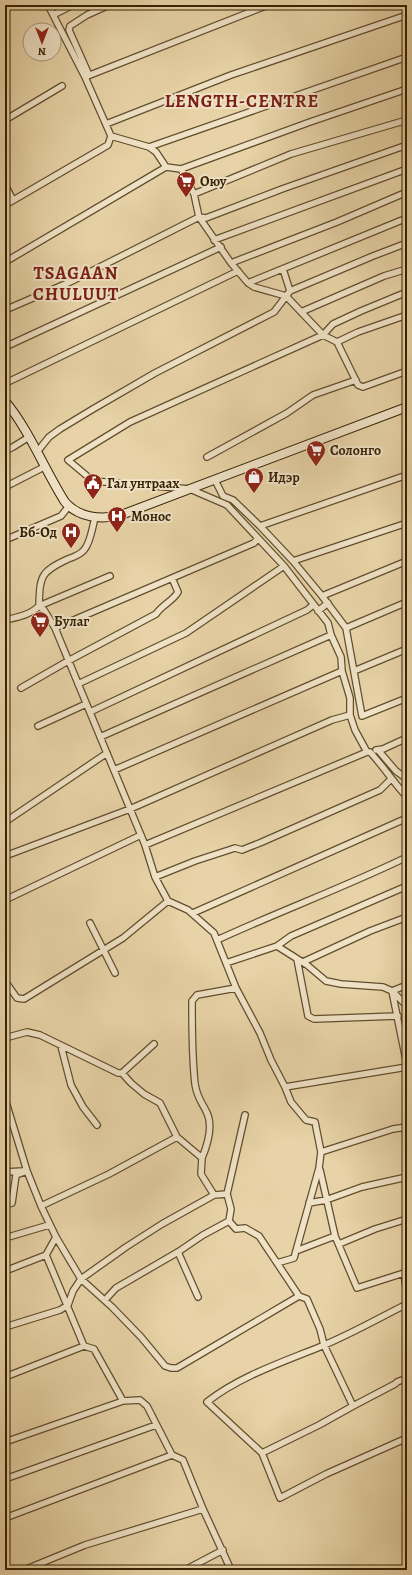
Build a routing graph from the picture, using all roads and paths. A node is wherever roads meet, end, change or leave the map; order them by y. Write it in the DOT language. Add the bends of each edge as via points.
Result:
graph roads {
  1 [pos="48,5"];
  2 [pos="73,5"];
  3 [pos="109,5"];
  4 [pos="268,5"];
  5 [pos="53,15"];
  6 [pos="407,15"];
  7 [pos="407,57"];
  8 [pos="87,76"];
  9 [pos="62,86"];
  10 [pos="407,88"];
  11 [pos="5,120"];
  12 [pos="407,120"];
  13 [pos="106,124"];
  14 [pos="111,136"];
  15 [pos="407,145"];
  16 [pos="149,147"];
  17 [pos="166,167"];
  18 [pos="181,169"];
  19 [pos="407,169"];
  20 [pos="5,185"];
  21 [pos="407,192"];
  22 [pos="194,194"];
  23 [pos="13,200"];
  24 [pos="5,205"];
  25 [pos="199,217"];
  26 [pos="407,218"];
  27 [pos="214,240"];
  28 [pos="407,243"];
  29 [pos="221,247"];
  30 [pos="5,262"];
  31 [pos="231,263"];
  32 [pos="283,269"];
  33 [pos="407,269"];
  34 [pos="238,271"];
  35 [pos="248,283"];
  36 [pos="290,291"];
  37 [pos="407,292"];
  38 [pos="286,296"];
  39 [pos="5,310"];
  40 [pos="301,312"];
  41 [pos="407,315"];
  42 [pos="323,335"];
  43 [pos="337,342"];
  44 [pos="5,347"];
  45 [pos="407,371"];
  46 [pos="356,380"];
  47 [pos="10,381"];
  48 [pos="5,401"];
  49 [pos="407,407"];
  50 [pos="29,438"];
  51 [pos="5,451"];
  52 [pos="37,452"];
  53 [pos="207,457"];
  54 [pos="44,467"];
  55 [pos="407,475"];
  56 [pos="215,480"];
  57 [pos="5,487"];
  58 [pos="190,489"];
  59 [pos="69,506"];
  60 [pos="94,518"];
  61 [pos="407,523"];
  62 [pos="260,526"];
  63 [pos="258,538"];
  64 [pos="5,540"];
  65 [pos="293,561"];
  66 [pos="407,561"];
  67 [pos="284,566"];
  68 [pos="110,576"];
  69 [pos="172,578"];
  70 [pos="322,596"];
  71 [pos="407,602"];
  72 [pos="328,603"];
  73 [pos="313,605"];
  74 [pos="40,606"];
  75 [pos="318,611"];
  76 [pos="5,620"];
  77 [pos="55,628"];
  78 [pos="346,628"];
  79 [pos="331,635"];
  80 [pos="407,649"];
  81 [pos="68,661"];
  82 [pos="354,670"];
  83 [pos="342,672"];
  84 [pos="78,684"];
  85 [pos="21,688"];
  86 [pos="407,698"];
  87 [pos="86,704"];
  88 [pos="90,712"];
  89 [pos="350,715"];
  90 [pos="38,726"];
  91 [pos="100,737"];
  92 [pos="407,738"];
  93 [pos="378,750"];
  94 [pos="368,752"];
  95 [pos="107,753"];
  96 [pos="114,770"];
  97 [pos="407,778"];
  98 [pos="391,779"];
  99 [pos="407,797"];
  100 [pos="130,809"];
  101 [pos="407,818"];
  102 [pos="5,822"];
  103 [pos="141,835"];
  104 [pos="145,845"];
  105 [pos="5,856"];
  106 [pos="407,857"];
  107 [pos="154,877"];
  108 [pos="407,886"];
  109 [pos="5,900"];
  110 [pos="168,901"];
  111 [pos="193,913"];
  112 [pos="407,917"];
  113 [pos="90,923"];
  114 [pos="217,940"];
  115 [pos="277,946"];
  116 [pos="103,951"];
  117 [pos="297,958"];
  118 [pos="303,962"];
  119 [pos="226,963"];
  120 [pos="115,973"];
  121 [pos="5,981"];
  122 [pos="407,985"];
  123 [pos="236,988"];
  124 [pos="392,991"];
  125 [pos="407,1006"];
  126 [pos="398,1016"];
  127 [pos="5,1038"];
  128 [pos="154,1044"];
  129 [pos="61,1046"];
  130 [pos="407,1066"];
  131 [pos="122,1073"];
  132 [pos="285,1086"];
  133 [pos="5,1099"];
  134 [pos="6,1106"];
  135 [pos="244,1115"];
  136 [pos="97,1125"];
  137 [pos="407,1127"];
  138 [pos="178,1137"];
  139 [pos="321,1152"];
  140 [pos="202,1158"];
  141 [pos="320,1168"];
  142 [pos="27,1171"];
  143 [pos="5,1172"];
  144 [pos="407,1176"];
  145 [pos="227,1194"];
  146 [pos="214,1195"];
  147 [pos="326,1200"];
  148 [pos="309,1203"];
  149 [pos="5,1206"];
  150 [pos="41,1206"];
  151 [pos="407,1219"];
  152 [pos="229,1221"];
  153 [pos="49,1225"];
  154 [pos="56,1236"];
  155 [pos="335,1236"];
  156 [pos="5,1238"];
  157 [pos="339,1244"];
  158 [pos="178,1252"];
  159 [pos="296,1252"];
  160 [pos="46,1255"];
  161 [pos="277,1263"];
  162 [pos="5,1271"];
  163 [pos="82,1279"];
  164 [pos="407,1294"];
  165 [pos="299,1296"];
  166 [pos="198,1297"];
  167 [pos="105,1300"];
  168 [pos="407,1304"];
  169 [pos="68,1305"];
  170 [pos="5,1327"];
  171 [pos="324,1345"];
  172 [pos="84,1346"];
  173 [pos="5,1377"];
  174 [pos="407,1378"];
  175 [pos="122,1401"];
  176 [pos="353,1406"];
  177 [pos="156,1425"];
  178 [pos="407,1438"];
  179 [pos="5,1442"];
  180 [pos="262,1453"];
  181 [pos="172,1455"];
  182 [pos="5,1479"];
  183 [pos="203,1509"];
  184 [pos="5,1518"];
  185 [pos="223,1550"];
  186 [pos="24,1570"];
  187 [pos="185,1570"];
  188 [pos="231,1570"];
  1 -- 5 [label="street"];
  2 -- 5 [label="street"];
  3 -- 8 [label="street" via="70,26 69,30"];
  4 -- 8 [label="street"];
  5 -- 8 [label="street"];
  6 -- 13 [label="street" via="231,75"];
  7 -- 16 [label="street"];
  8 -- 13 [label="street"];
  9 -- 11 [label="street"];
  10 -- 18 [label="street"];
  12 -- 22 [label="street" via="291,154"];
  13 -- 14 [label="street"];
  14 -- 16 [label="street"];
  14 -- 23 [label="street" via="108,145"];
  15 -- 25 [label="street" via="282,188 206,218"];
  16 -- 17 [label="street" via="156,152"];
  17 -- 18 [label="street"];
  17 -- 30 [label="street"];
  18 -- 22 [label="street"];
  19 -- 27 [label="street"];
  20 -- 23 [label="street"];
  21 -- 31 [label="street"];
  22 -- 25 [label="street"];
  23 -- 24 [label="street"];
  25 -- 27 [label="street"];
  25 -- 39 [label="street" via="70,282"];
  26 -- 32 [label="street"];
  27 -- 29 [label="street"];
  28 -- 36 [label="street"];
  29 -- 31 [label="street"];
  29 -- 44 [label="street"];
  31 -- 34 [label="street"];
  32 -- 35 [label="street"];
  32 -- 36 [label="street"];
  33 -- 40 [label="street" via="384,276"];
  34 -- 35 [label="street"];
  34 -- 47 [label="street"];
  35 -- 38 [label="street"];
  36 -- 38 [label="street"];
  37 -- 42 [label="street" via="333,324"];
  38 -- 40 [label="street"];
  38 -- 52 [label="street" via="274,312 155,374 60,429 49,437"];
  40 -- 42 [label="street"];
  41 -- 43 [label="street"];
  42 -- 43 [label="street"];
  42 -- 58 [label="street" via="130,422 68,460 93,481"];
  43 -- 46 [label="street"];
  45 -- 46 [label="street" via="363,387 358,385"];
  46 -- 53 [label="street" via="313,395 287,413"];
  48 -- 50 [label="main road"];
  49 -- 56 [label="main road"];
  50 -- 51 [label="street"];
  50 -- 52 [label="main road"];
  52 -- 54 [label="main road"];
  54 -- 57 [label="street"];
  54 -- 59 [label="main road"];
  55 -- 62 [label="street"];
  56 -- 58 [label="main road"];
  56 -- 62 [label="street" via="223,496 233,500"];
  58 -- 60 [label="main road" via="121,515"];
  58 -- 63 [label="street" via="227,505"];
  59 -- 60 [label="main road"];
  59 -- 64 [label="street" via="61,516"];
  60 -- 74 [label="street" via="89,540 83,552 52,566 42,578"];
  61 -- 65 [label="street"];
  62 -- 65 [label="street"];
  63 -- 67 [label="street"];
  63 -- 69 [label="street" via="254,543"];
  65 -- 70 [label="street"];
  66 -- 70 [label="street"];
  67 -- 73 [label="street"];
  67 -- 84 [label="street" via="186,633"];
  68 -- 74 [label="street"];
  69 -- 77 [label="street"];
  69 -- 81 [label="street" via="178,592 176,597 161,607 156,614"];
  70 -- 72 [label="street"];
  71 -- 78 [label="street"];
  72 -- 75 [label="street"];
  72 -- 78 [label="street"];
  73 -- 75 [label="street"];
  73 -- 88 [label="street"];
  74 -- 76 [label="street" via="28,614"];
  74 -- 77 [label="street"];
  75 -- 79 [label="street" via="328,623"];
  77 -- 81 [label="street"];
  78 -- 82 [label="street"];
  79 -- 83 [label="street" via="341,657"];
  79 -- 91 [label="street"];
  80 -- 82 [label="street"];
  81 -- 84 [label="street"];
  81 -- 85 [label="street"];
  82 -- 86 [label="street" via="362,716"];
  83 -- 89 [label="street" via="350,698"];
  83 -- 96 [label="street"];
  84 -- 87 [label="street"];
  87 -- 88 [label="street"];
  87 -- 90 [label="street"];
  88 -- 91 [label="street"];
  89 -- 94 [label="street" via="355,730"];
  89 -- 100 [label="street" via="332,720"];
  91 -- 95 [label="street"];
  92 -- 93 [label="street"];
  93 -- 94 [label="street"];
  93 -- 97 [label="street" via="396,771"];
  94 -- 98 [label="street"];
  94 -- 104 [label="street"];
  95 -- 96 [label="street"];
  95 -- 102 [label="street"];
  96 -- 100 [label="street"];
  98 -- 99 [label="street"];
  98 -- 107 [label="street" via="380,790 262,842 242,850 235,848"];
  100 -- 103 [label="street"];
  100 -- 105 [label="street"];
  101 -- 111 [label="street"];
  103 -- 104 [label="street"];
  103 -- 109 [label="street"];
  104 -- 107 [label="street"];
  106 -- 114 [label="street" via="360,880 278,912"];
  107 -- 110 [label="street"];
  108 -- 115 [label="street" via="291,936"];
  110 -- 111 [label="street"];
  110 -- 116 [label="street" via="129,934"];
  111 -- 114 [label="street" via="214,933"];
  112 -- 118 [label="street"];
  113 -- 116 [label="street"];
  114 -- 119 [label="street"];
  115 -- 117 [label="street"];
  115 -- 119 [label="street"];
  116 -- 120 [label="street"];
  116 -- 121 [label="street" via="24,1000 17,998"];
  117 -- 118 [label="street"];
  117 -- 126 [label="street" via="308,1016 314,1019"];
  118 -- 124 [label="street" via="326,981 383,987"];
  119 -- 123 [label="street"];
  122 -- 124 [label="street"];
  123 -- 132 [label="street"];
  123 -- 140 [label="street" via="197,996 192,1000 195,1086 210,1123"];
  124 -- 125 [label="street"];
  124 -- 126 [label="street"];
  126 -- 130 [label="street"];
  127 -- 129 [label="street" via="27,1032 40,1035"];
  128 -- 131 [label="street"];
  129 -- 131 [label="street"];
  129 -- 136 [label="street" via="71,1085"];
  130 -- 132 [label="street"];
  131 -- 138 [label="street" via="135,1087 160,1103"];
  132 -- 139 [label="street" via="291,1102 306,1120 315,1122"];
  133 -- 134 [label="street"];
  134 -- 142 [label="street"];
  135 -- 145 [label="street"];
  137 -- 139 [label="street"];
  138 -- 140 [label="street"];
  138 -- 150 [label="street" via="109,1174"];
  139 -- 141 [label="street"];
  140 -- 146 [label="street" via="201,1174"];
  141 -- 147 [label="street"];
  141 -- 148 [label="street"];
  142 -- 143 [label="street"];
  142 -- 149 [label="street" via="16,1176 12,1203"];
  142 -- 150 [label="street"];
  144 -- 147 [label="street" via="362,1187"];
  145 -- 146 [label="street"];
  145 -- 152 [label="street" via="231,1209"];
  146 -- 163 [label="street" via="162,1224"];
  147 -- 148 [label="street"];
  147 -- 155 [label="street"];
  148 -- 159 [label="street"];
  150 -- 153 [label="street"];
  151 -- 157 [label="street"];
  152 -- 158 [label="street"];
  152 -- 161 [label="street" via="236,1229 245,1228 259,1236"];
  153 -- 154 [label="street"];
  153 -- 156 [label="street"];
  154 -- 160 [label="street"];
  154 -- 163 [label="street"];
  155 -- 157 [label="street"];
  155 -- 159 [label="street"];
  157 -- 164 [label="street" via="357,1288 404,1273"];
  158 -- 166 [label="street"];
  158 -- 167 [label="street" via="116,1288"];
  159 -- 161 [label="street" via="294,1258"];
  160 -- 162 [label="street"];
  160 -- 169 [label="street"];
  161 -- 165 [label="street"];
  163 -- 167 [label="street"];
  163 -- 169 [label="street" via="73,1290"];
  165 -- 167 [label="street" via="177,1368 165,1366"];
  165 -- 171 [label="street" via="307,1299"];
  168 -- 171 [label="street"];
  169 -- 170 [label="street" via="60,1310"];
  169 -- 172 [label="street"];
  171 -- 176 [label="street"];
  171 -- 180 [label="street" via="237,1383 207,1402"];
  172 -- 173 [label="street"];
  172 -- 175 [label="street" via="94,1349"];
  174 -- 176 [label="street"];
  175 -- 177 [label="street" via="140,1400 147,1406"];
  175 -- 179 [label="street"];
  176 -- 180 [label="street"];
  177 -- 181 [label="street"];
  177 -- 182 [label="street"];
  178 -- 180 [label="street" via="326,1474 280,1498"];
  181 -- 183 [label="street" via="183,1460"];
  181 -- 184 [label="street"];
  183 -- 185 [label="street"];
  183 -- 186 [label="street" via="85,1545"];
  185 -- 187 [label="street"];
  185 -- 188 [label="street"];
}
